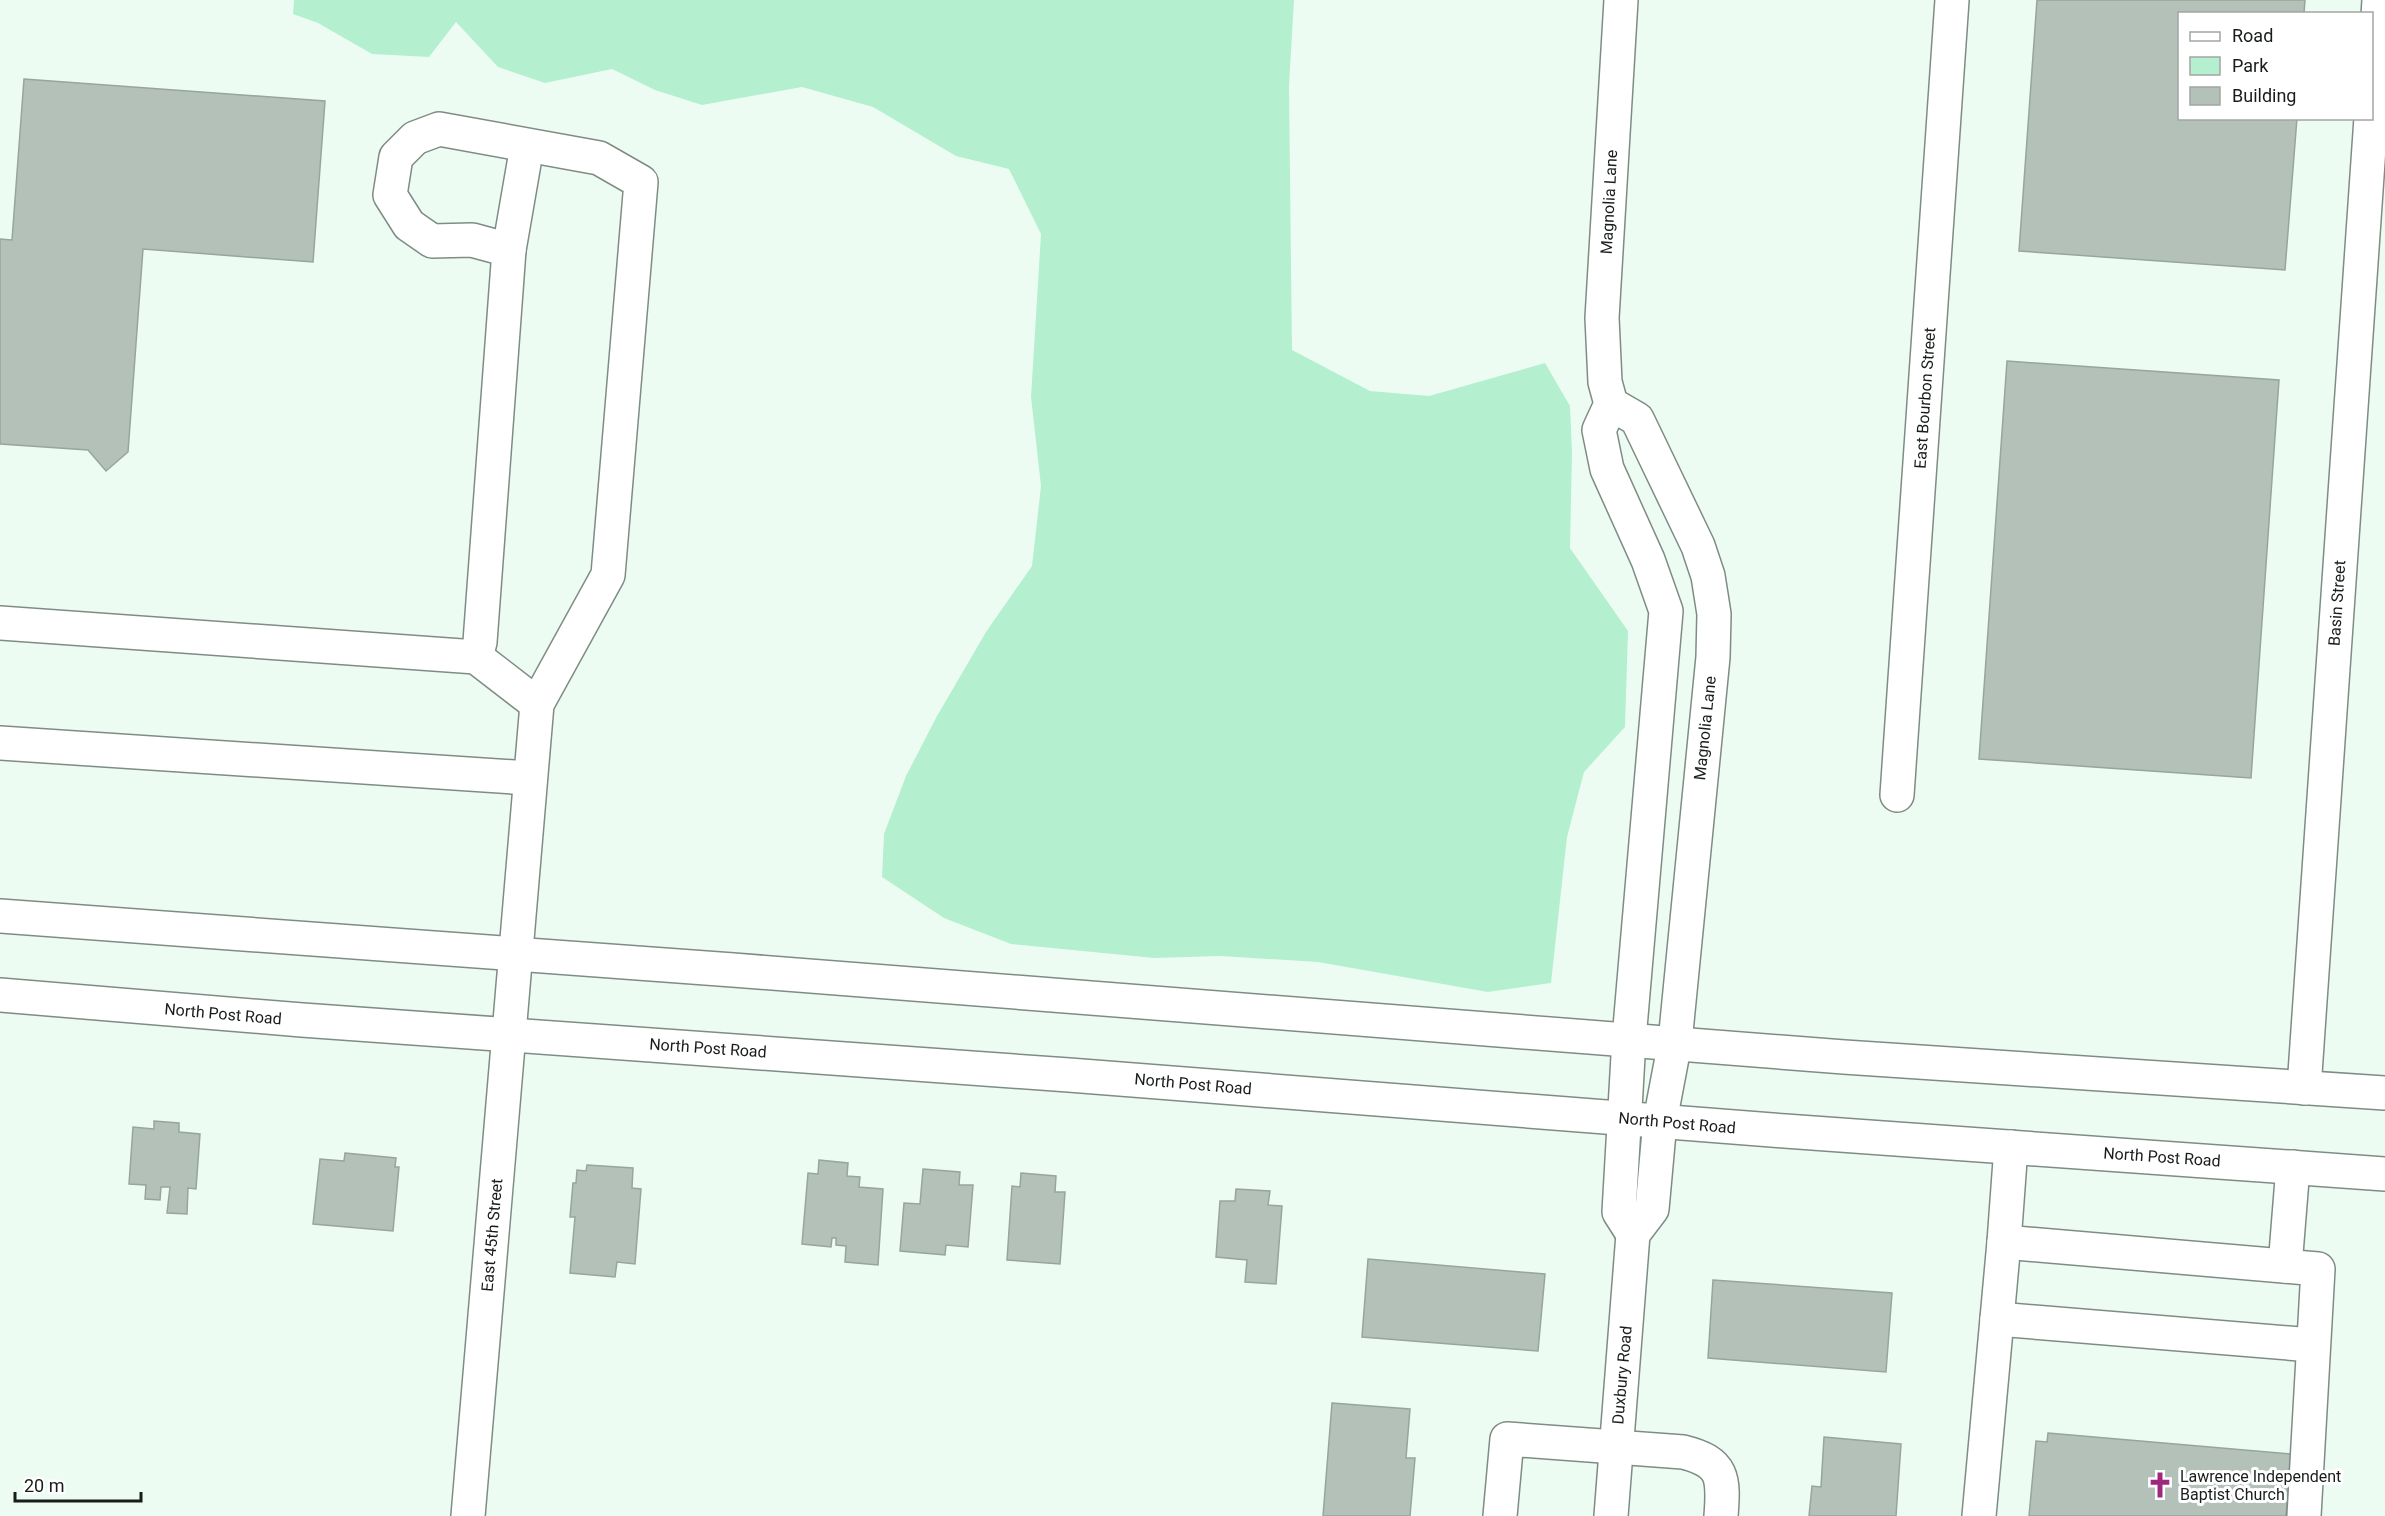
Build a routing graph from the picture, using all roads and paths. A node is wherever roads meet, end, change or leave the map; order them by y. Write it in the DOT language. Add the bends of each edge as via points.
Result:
graph roads {
  1 [pos="1622,0"];
  2 [pos="1952,0"];
  3 [pos="2379,0"];
  4 [pos="2373,93"];
  5 [pos="2371,120"];
  6 [pos="527,146"];
  7 [pos="509,250"];
  8 [pos="1611,404"];
  9 [pos="0,623"];
  10 [pos="476,657"];
  11 [pos="537,704"];
  12 [pos="0,743"];
  13 [pos="530,778"];
  14 [pos="1897,795"];
  15 [pos="0,916"];
  16 [pos="516,954"];
  17 [pos="0,995"];
  18 [pos="508,1034"];
  19 [pos="1629,1039"];
  20 [pos="1675,1042"];
  21 [pos="2304,1088"];
  22 [pos="2385,1093"];
  23 [pos="1626,1119"];
  24 [pos="1660,1121"];
  25 [pos="2011,1147"];
  26 [pos="2293,1167"];
  27 [pos="2385,1174"];
  28 [pos="1634,1234"];
  29 [pos="2004,1242"];
  30 [pos="2285,1266"];
  31 [pos="1997,1319"];
  32 [pos="2312,1345"];
  33 [pos="1616,1446"];
  34 [pos="468,1516"];
  35 [pos="1500,1516"];
  36 [pos="1611,1516"];
  37 [pos="1721,1516"];
  38 [pos="1979,1516"];
  39 [pos="2304,1516"];
  1 -- 8 [label="main road, Magnolia Lane" via="1602,318 1605,382"];
  2 -- 14 [label="main road, East Bourbon Street"];
  3 -- 4 [label="main road"];
  5 -- 21 [label="main road, Basin Street"];
  6 -- 7 [label="main road"];
  6 -- 7 [label="main road" via="439,129 415,138 396,157 390,195 409,225 432,241 472,240"];
  6 -- 11 [label="main road" via="599,158 641,182 608,575"];
  7 -- 10 [label="main road"];
  8 -- 19 [label="main road" via="1599,430 1606,469 1648,560 1666,611"];
  8 -- 20 [label="main road, Magnolia Lane" via="1637,419 1698,546 1714,614"];
  9 -- 10 [label="main road"];
  10 -- 11 [label="main road"];
  11 -- 13 [label="main road, East 45th Street"];
  12 -- 13 [label="main road"];
  13 -- 16 [label="main road, East 45th Street"];
  15 -- 16 [label="main road"];
  16 -- 18 [label="main road, East 45th Street"];
  16 -- 19 [label="main road"];
  17 -- 18 [label="main road, North Post Road"];
  18 -- 23 [label="main road, North Post Road"];
  18 -- 34 [label="main road, East 45th Street"];
  19 -- 20 [label="main road"];
  19 -- 23 [label="main road"];
  20 -- 21 [label="main road"];
  20 -- 24 [label="main road, Magnolia Lane"];
  21 -- 22 [label="main road"];
  23 -- 24 [label="main road, North Post Road"];
  23 -- 28 [label="main road" via="1619,1212"];
  24 -- 25 [label="main road, North Post Road"];
  24 -- 28 [label="main road" via="1652,1209"];
  25 -- 26 [label="main road, North Post Road"];
  25 -- 29 [label="main road"];
  26 -- 27 [label="main road, North Post Road"];
  26 -- 30 [label="main road"];
  28 -- 33 [label="main road, Duxbury Road"];
  29 -- 30 [label="main road"];
  29 -- 31 [label="main road"];
  30 -- 32 [label="main road" via="2318,1269"];
  31 -- 32 [label="main road"];
  31 -- 38 [label="main road"];
  32 -- 39 [label="main road"];
  33 -- 35 [label="main road" via="1507,1439"];
  33 -- 36 [label="main road, Duxbury Road"];
  33 -- 37 [label="main road" via="1701,1456 1716,1470 1724,1485"];
}
